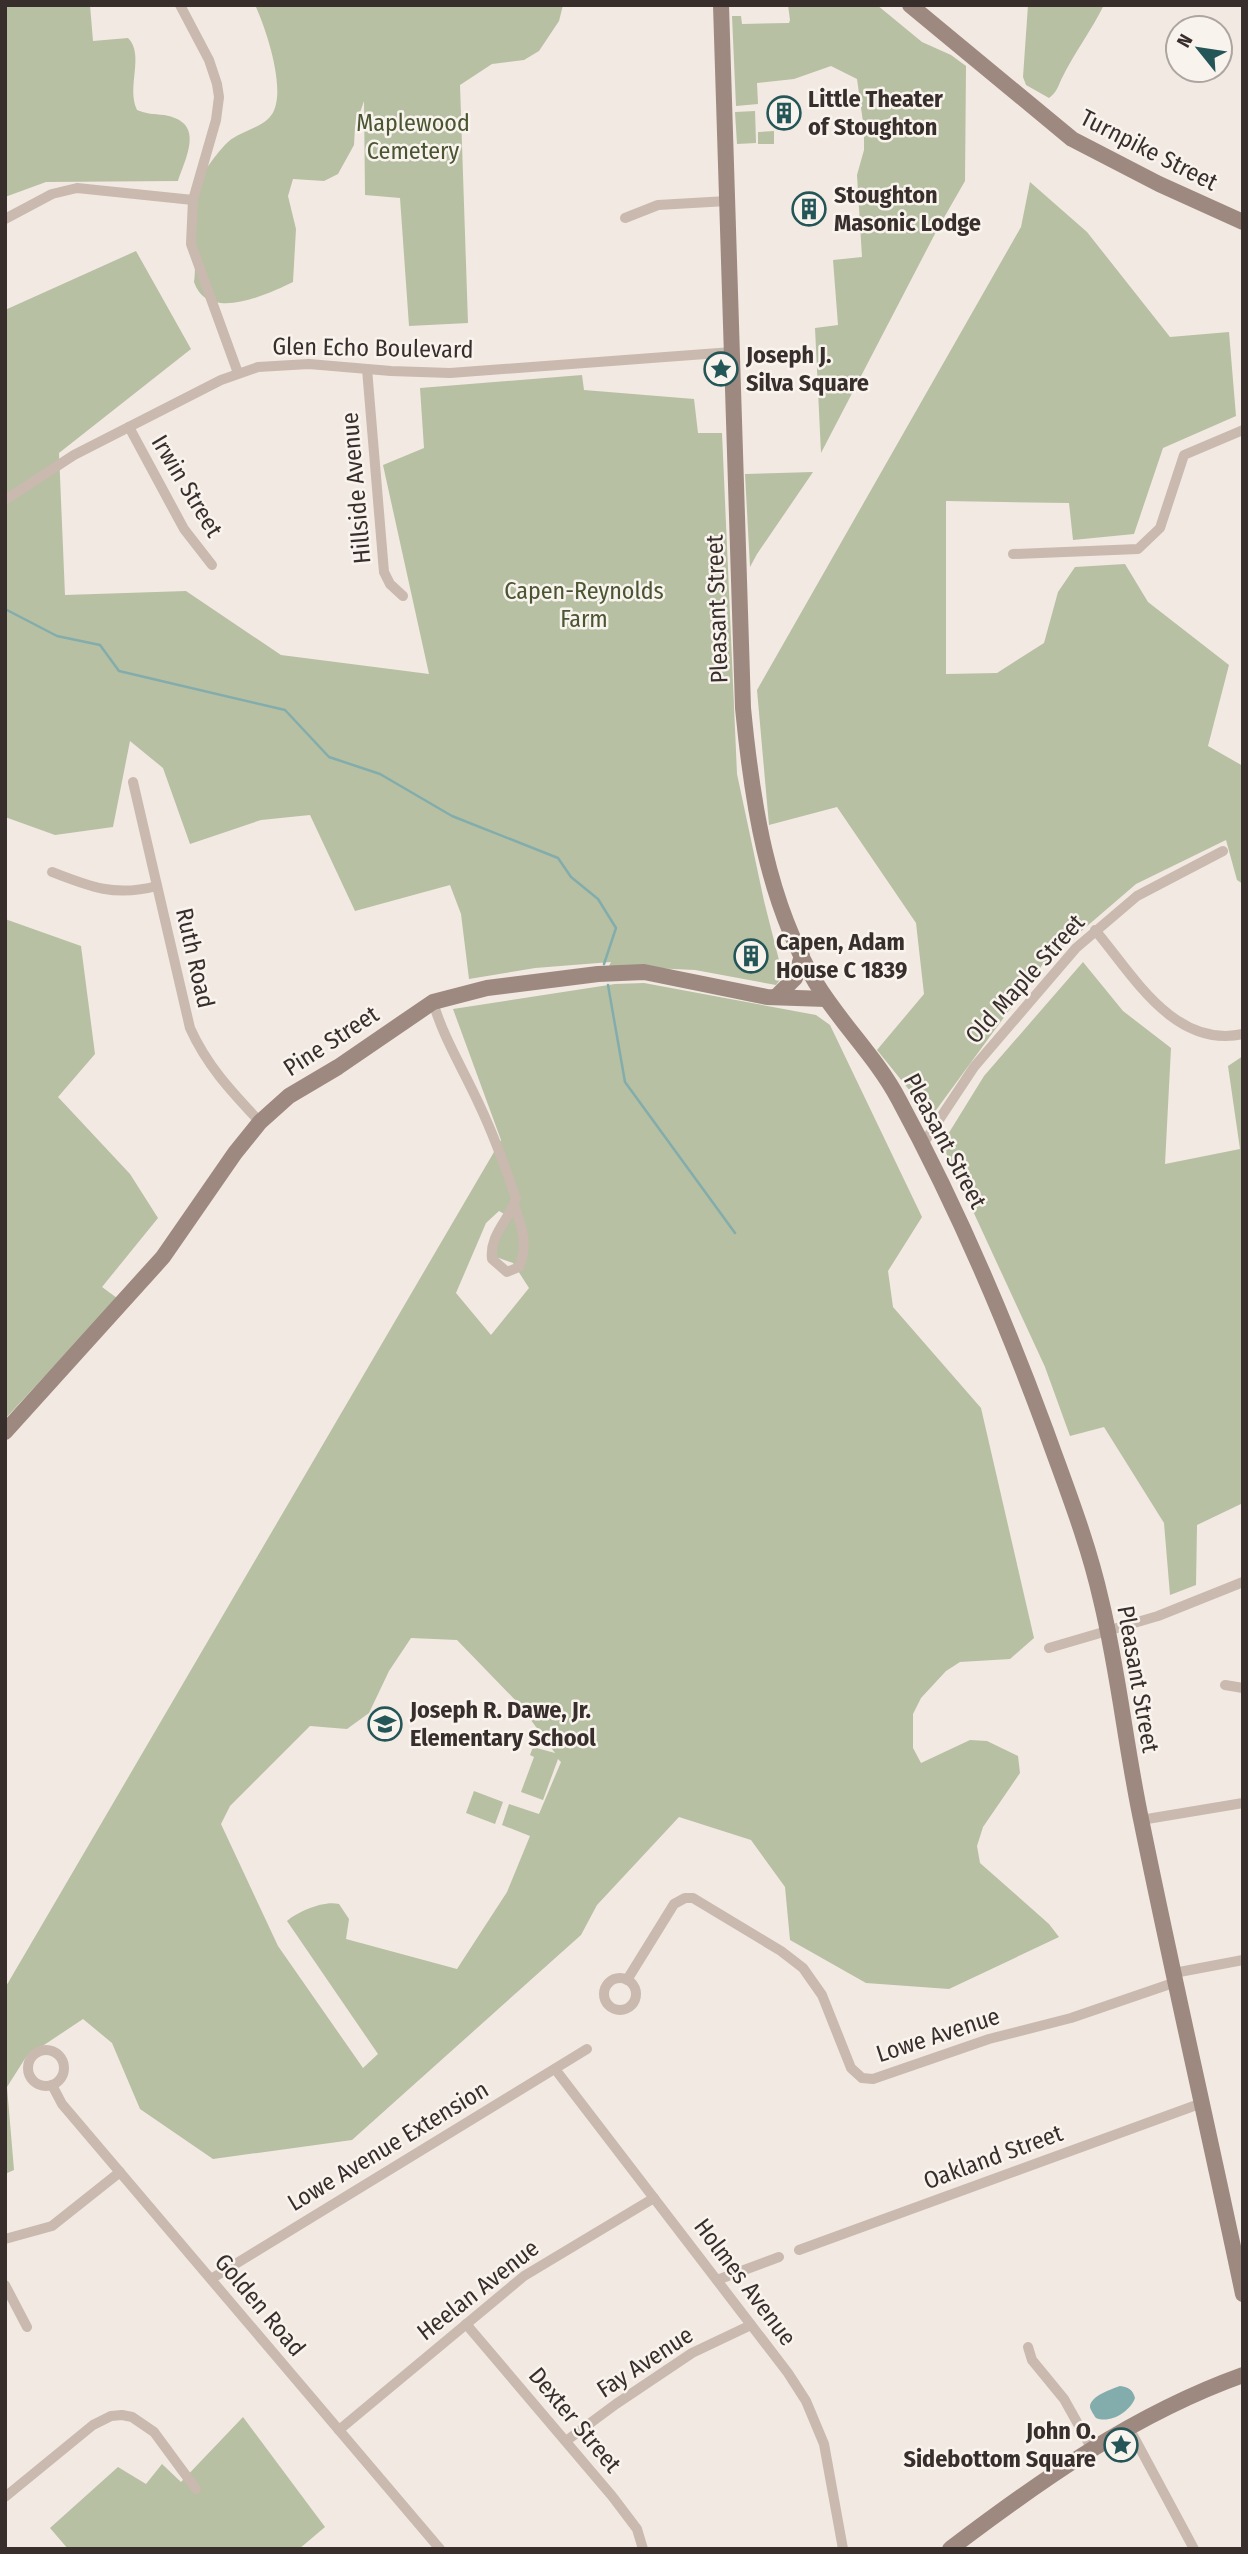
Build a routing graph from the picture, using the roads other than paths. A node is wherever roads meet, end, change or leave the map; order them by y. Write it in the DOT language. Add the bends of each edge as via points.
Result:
graph roads {
  1 [pos="180,5"];
  2 [pos="721,5"];
  3 [pos="910,5"];
  4 [pos="193,200"];
  5 [pos="727,201"];
  6 [pos="625,218"];
  7 [pos="5,219"];
  8 [pos="1243,222"];
  9 [pos="732,352"];
  10 [pos="367,369"];
  11 [pos="239,373"];
  12 [pos="129,427"];
  13 [pos="1243,430"];
  14 [pos="5,500"];
  15 [pos="1013,554"];
  16 [pos="212,565"];
  17 [pos="403,596"];
  18 [pos="134,782"];
  19 [pos="1223,851"];
  20 [pos="52,872"];
  21 [pos="157,886"];
  22 [pos="1096,930"];
  23 [pos="802,956"];
  24 [pos="776,997"];
  25 [pos="826,999"];
  26 [pos="433,1002"];
  27 [pos="1243,1034"];
  28 [pos="260,1122"];
  29 [pos="923,1144"];
  30 [pos="514,1206"];
  31 [pos="5,1432"];
  32 [pos="1243,1582"];
  33 [pos="1108,1630"];
  34 [pos="1049,1648"];
  35 [pos="1226,1685"];
  36 [pos="1243,1688"];
  37 [pos="1243,1803"];
  38 [pos="1141,1819"];
  39 [pos="1243,1960"];
  40 [pos="1175,1978"];
  41 [pos="627,1980"];
  42 [pos="587,2049"];
  43 [pos="555,2069"];
  44 [pos="52,2085"];
  45 [pos="1202,2103"];
  46 [pos="120,2172"];
  47 [pos="654,2198"];
  48 [pos="5,2239"];
  49 [pos="799,2250"];
  50 [pos="779,2257"];
  51 [pos="211,2279"];
  52 [pos="717,2280"];
  53 [pos="5,2285"];
  54 [pos="1243,2294"];
  55 [pos="466,2324"];
  56 [pos="751,2325"];
  57 [pos="27,2327"];
  58 [pos="1028,2347"];
  59 [pos="1243,2375"];
  60 [pos="1128,2426"];
  61 [pos="339,2430"];
  62 [pos="566,2441"];
  63 [pos="1093,2449"];
  64 [pos="196,2489"];
  65 [pos="5,2497"];
  66 [pos="440,2549"];
  67 [pos="643,2549"];
  68 [pos="844,2549"];
  69 [pos="950,2549"];
  70 [pos="1194,2549"];
  1 -- 4 [label="street" via="209,60 219,97"];
  2 -- 5 [label="main road, Pleasant Street"];
  3 -- 8 [label="main road, Turnpike Street" via="1072,139"];
  4 -- 7 [label="street" via="77,188 52,194"];
  4 -- 11 [label="street" via="190,232 194,254"];
  5 -- 6 [label="street" via="658,205"];
  5 -- 9 [label="main road, Pleasant Street"];
  9 -- 10 [label="street, Glen Echo Boulevard" via="464,373"];
  9 -- 23 [label="main road, Pleasant Street" via="747,746 767,858"];
  10 -- 11 [label="street, Glen Echo Boulevard" via="295,364"];
  10 -- 17 [label="street, Hillside Avenue" via="384,572"];
  11 -- 12 [label="street, Glen Echo Boulevard"];
  12 -- 14 [label="street, Glen Echo Boulevard" via="64,461"];
  12 -- 16 [label="street, Irwin Street" via="184,529"];
  13 -- 15 [label="street" via="1184,455 1160,528 1138,549"];
  18 -- 21 [label="street, Ruth Road"];
  19 -- 22 [label="street, Old Maple Street" via="1137,896"];
  20 -- 21 [label="street" via="102,890 139,891"];
  21 -- 28 [label="street, Ruth Road" via="190,1028 210,1066"];
  22 -- 27 [label="street" via="1178,1022 1207,1035"];
  22 -- 29 [label="street, Old Maple Street" via="1059,965 974,1067"];
  23 -- 24 [label="main road" via="795,978"];
  23 -- 25 [label="main road, Pleasant Street"];
  24 -- 25 [label="main road, Pine Street"];
  24 -- 26 [label="main road, Pine Street" via="634,972 487,988"];
  25 -- 29 [label="main road, Pleasant Street" via="893,1088"];
  26 -- 28 [label="main road, Pine Street" via="289,1096"];
  26 -- 30 [label="street" via="499,1151 516,1199"];
  28 -- 31 [label="main road, Pine Street" via="163,1257"];
  29 -- 33 [label="main road, Pleasant Street" via="1010,1336 1089,1553"];
  30 -- 30 [label="street" via="524,1251 519,1267 507,1272 492,1259 491,1252 497,1231"];
  32 -- 33 [label="street" via="1158,1616"];
  33 -- 34 [label="street"];
  33 -- 38 [label="main road, Pleasant Street"];
  35 -- 36 [label="street"];
  37 -- 38 [label="street"];
  38 -- 40 [label="main road, Pleasant Street"];
  39 -- 40 [label="street, Lowe Avenue"];
  40 -- 41 [label="street, Lowe Avenue" via="1071,2018 989,2039 873,2079 862,2078 851,2068 822,1995 803,1968 694,1898 674,1904"];
  40 -- 45 [label="main road, Pleasant Street"];
  42 -- 43 [label="street, Lowe Avenue Extension"];
  43 -- 47 [label="street, Holmes Avenue"];
  43 -- 51 [label="street, Lowe Avenue Extension"];
  44 -- 46 [label="street, Golden Road"];
  45 -- 49 [label="street, Oakland Street"];
  45 -- 54 [label="main road, Pleasant Street"];
  46 -- 48 [label="street" via="52,2225"];
  46 -- 51 [label="street, Golden Road"];
  47 -- 52 [label="street, Holmes Avenue"];
  47 -- 55 [label="street, Heelan Avenue" via="524,2276"];
  50 -- 52 [label="street"];
  51 -- 61 [label="street, Golden Road"];
  52 -- 56 [label="street, Holmes Avenue"];
  53 -- 57 [label="street"];
  55 -- 61 [label="street, Heelan Avenue"];
  55 -- 62 [label="street, Dexter Street"];
  56 -- 62 [label="street, Fay Avenue" via="692,2353"];
  56 -- 68 [label="street, Holmes Avenue" via="788,2373 816,2421"];
  58 -- 63 [label="street" via="1032,2360 1064,2399"];
  59 -- 60 [label="main road"];
  60 -- 63 [label="main road"];
  60 -- 70 [label="street"];
  61 -- 66 [label="street, Golden Road"];
  62 -- 67 [label="street, Dexter Street" via="625,2512"];
  63 -- 69 [label="main road"];
  64 -- 65 [label="street" via="154,2432 122,2415 93,2425"];
}
